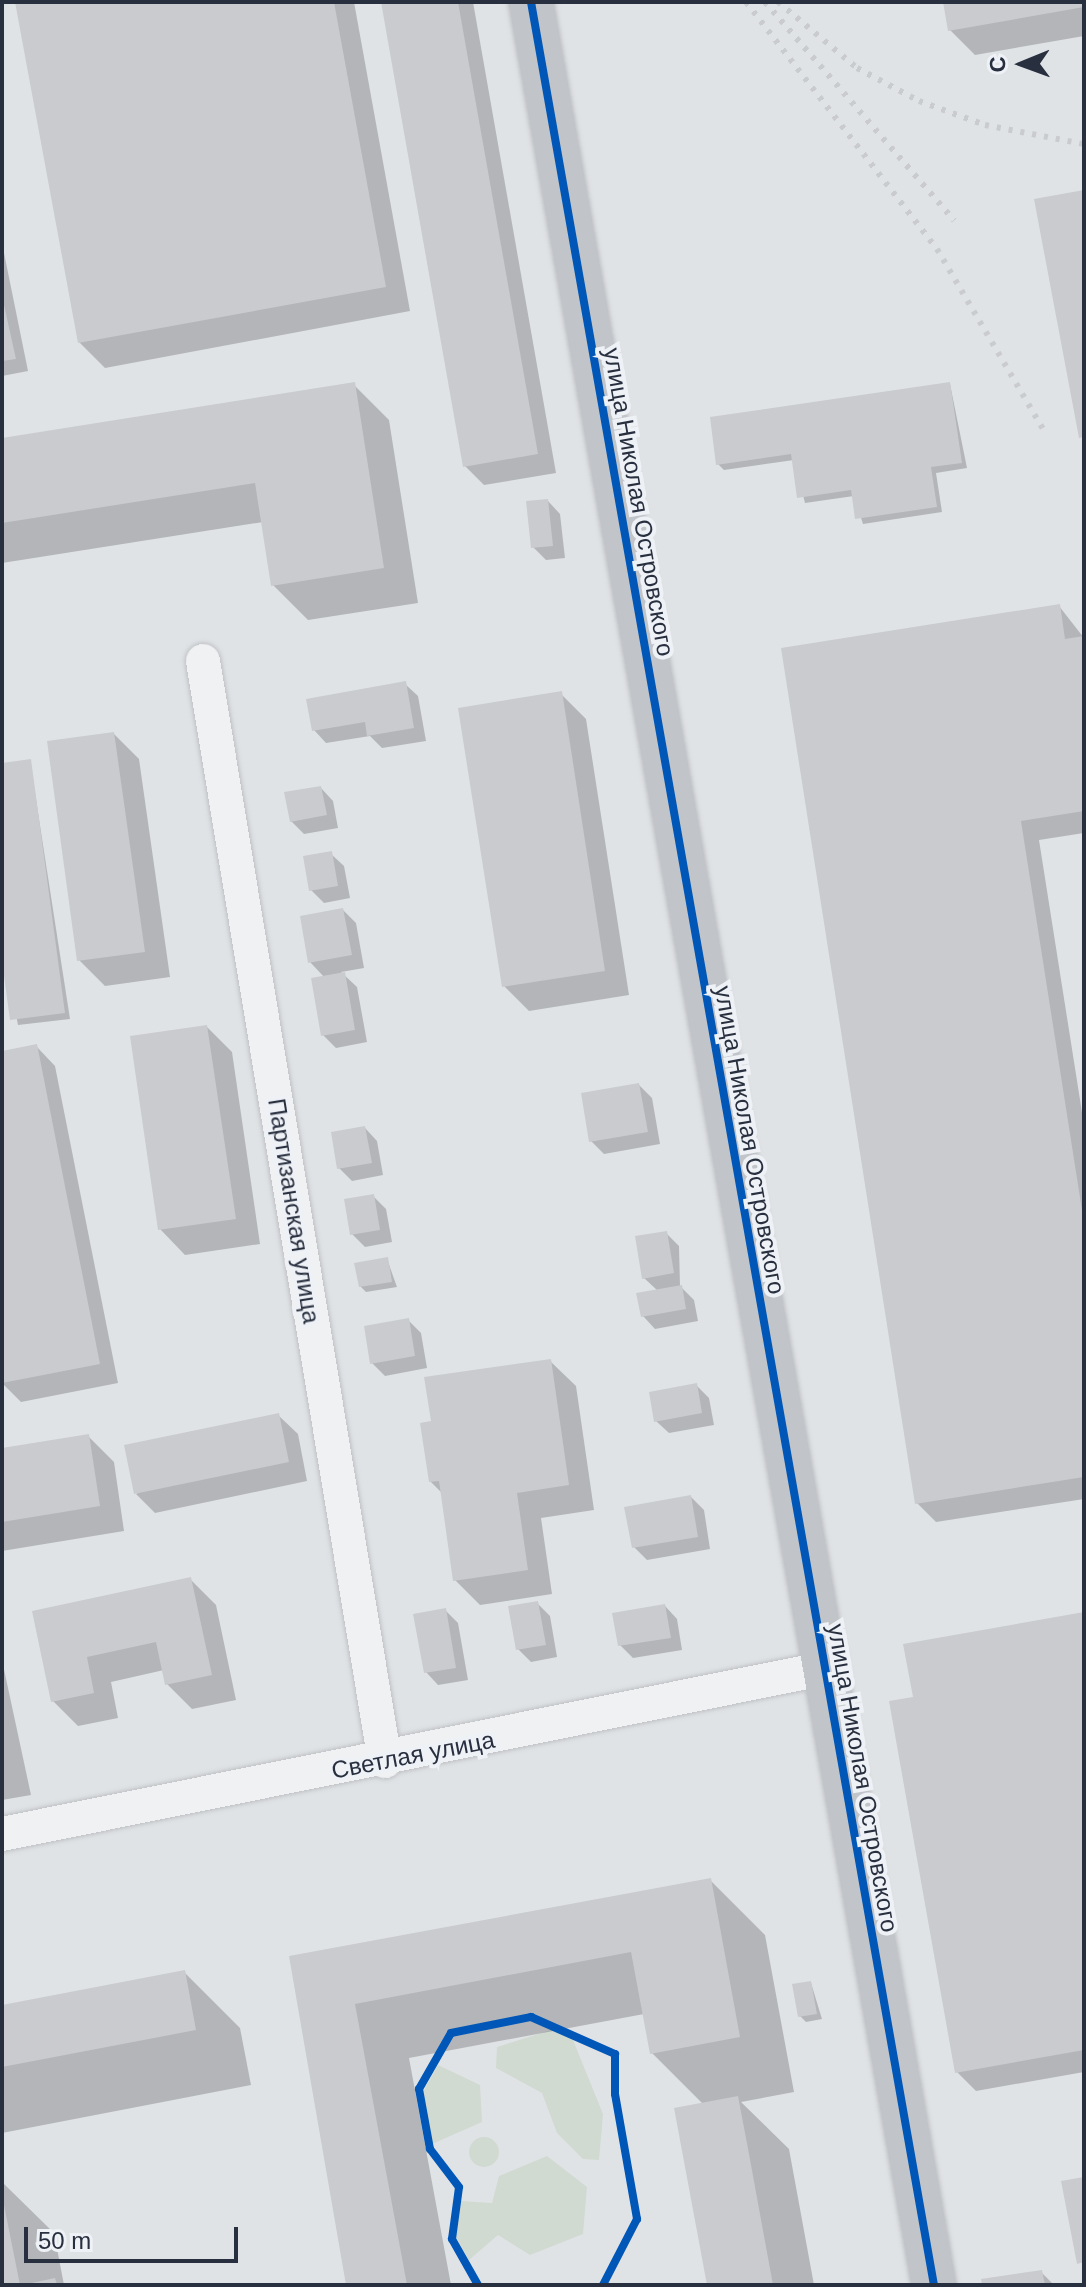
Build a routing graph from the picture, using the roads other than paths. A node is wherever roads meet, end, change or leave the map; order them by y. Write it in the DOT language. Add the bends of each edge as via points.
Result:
graph roads {
  1 [pos="531,2"];
  2 [pos="203,661"];
  3 [pos="822,1669"];
  4 [pos="385,1761"];
  5 [pos="2,1834"];
  6 [pos="934,2285"];
  1 -- 3 [label="street, улица Николая Островского"];
  2 -- 4 [label="street, Партизанская улица"];
  3 -- 4 [label="street, Светлая улица"];
  3 -- 6 [label="street, улица Николая Островского"];
  4 -- 5 [label="street, Светлая улица"];
}
